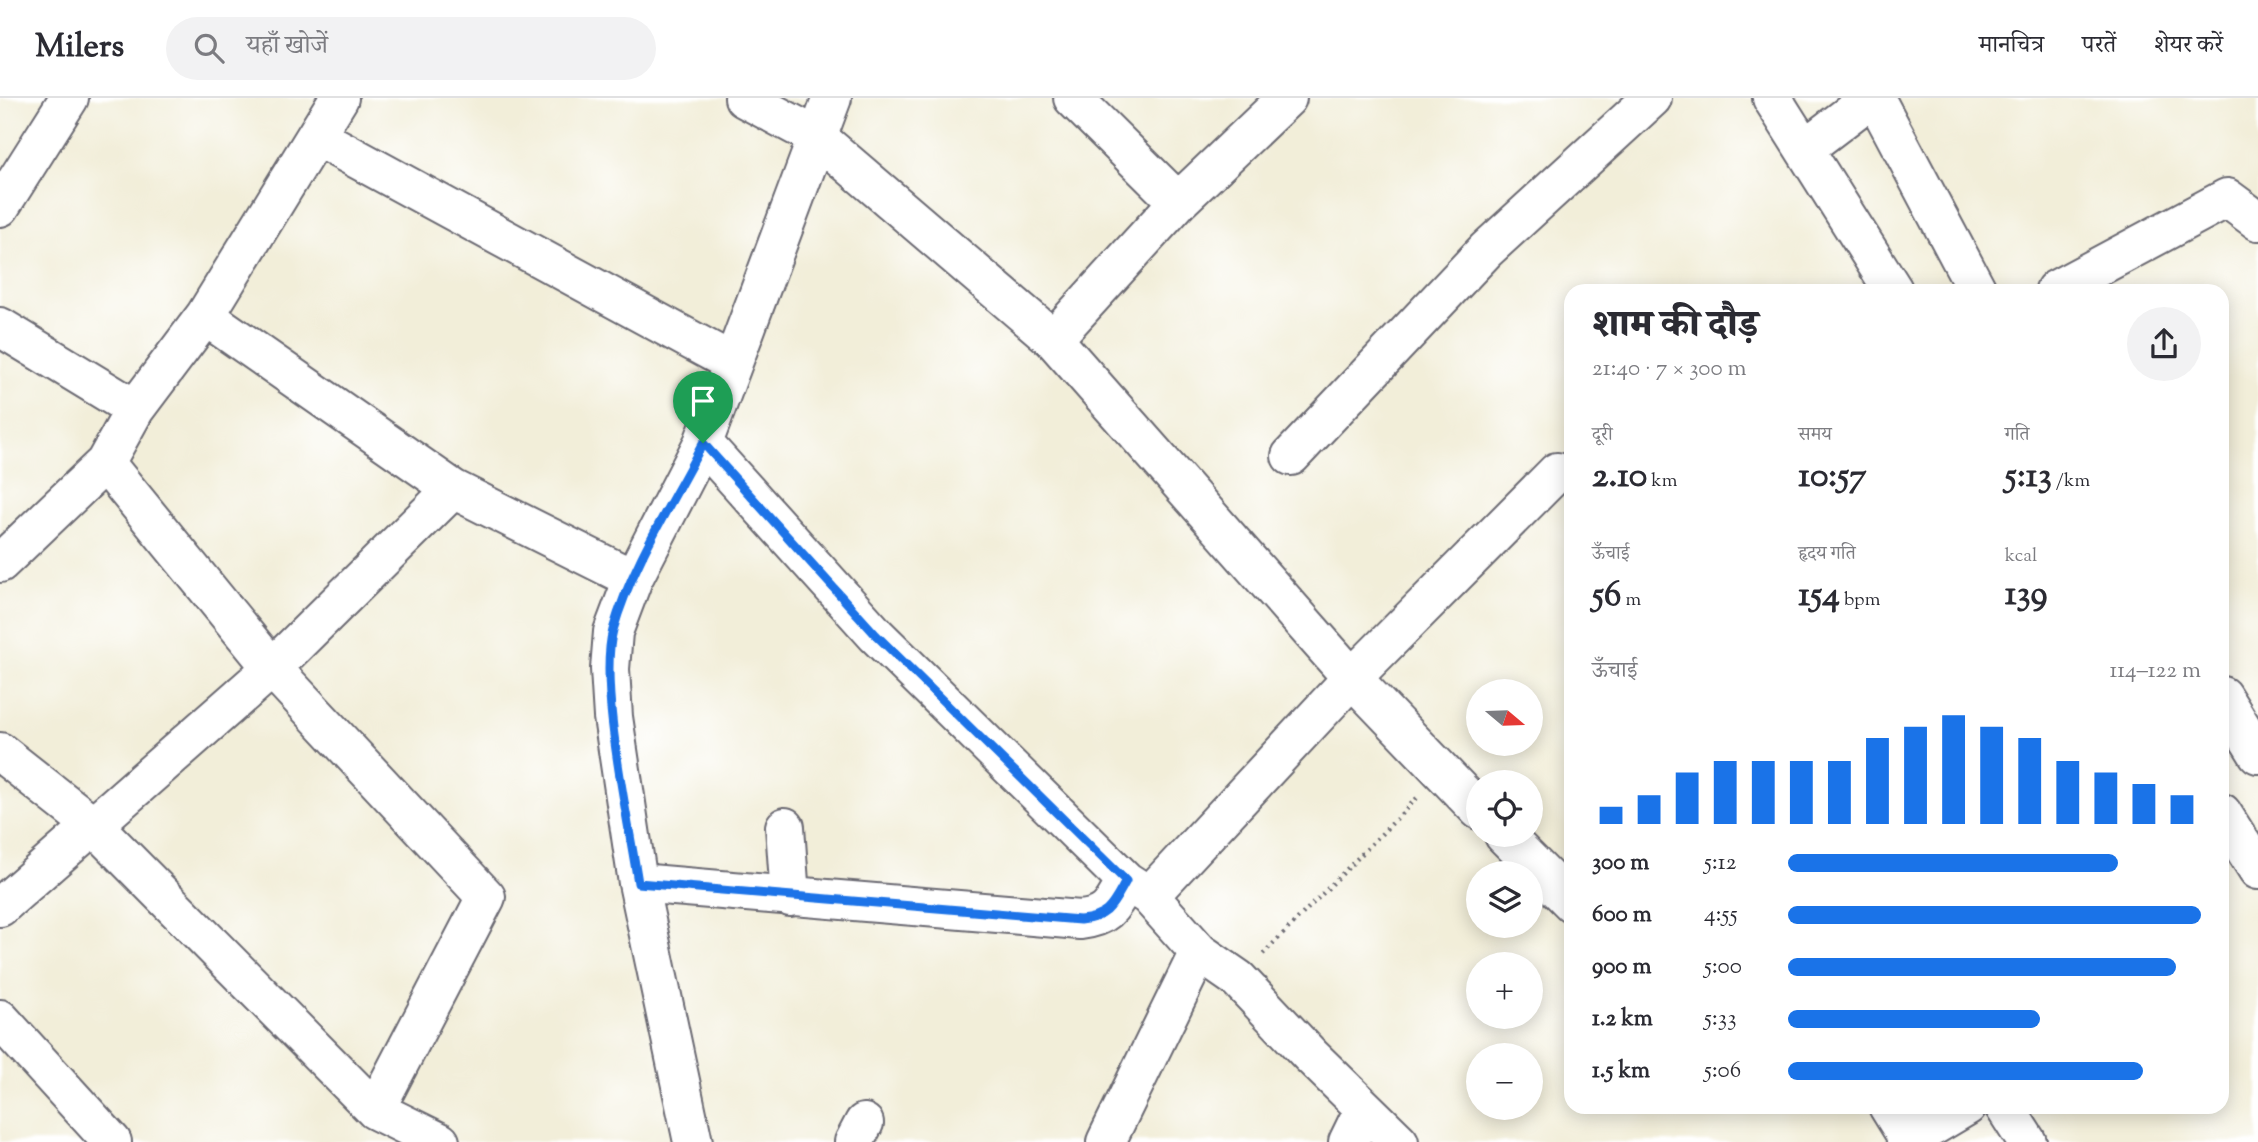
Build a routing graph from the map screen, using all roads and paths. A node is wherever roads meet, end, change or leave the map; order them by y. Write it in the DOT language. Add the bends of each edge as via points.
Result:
graph roads {
  1 [pos="69,98"];
  2 [pos="339,98"];
  3 [pos="744,98"];
  4 [pos="832,98"];
  5 [pos="1073,98"];
  6 [pos="1287,98"];
  7 [pos="1652,98"];
  8 [pos="1772,98"];
  9 [pos="1873,98"];
  10 [pos="817,136"];
  11 [pos="317,137"];
  12 [pos="1804,149"];
  13 [pos="1178,202"];
  14 [pos="0,207"];
  15 [pos="2258,221"];
  16 [pos="1889,284"];
  17 [pos="1974,284"];
  18 [pos="2066,284"];
  19 [pos="205,316"];
  20 [pos="0,327"];
  21 [pos="1053,339"];
  22 [pos="733,363"];
  23 [pos="135,409"];
  24 [pos="703,443"];
  25 [pos="1292,456"];
  26 [pos="105,463"];
  27 [pos="1558,472"];
  28 [pos="453,489"];
  29 [pos="0,563"];
  30 [pos="633,579"];
  31 [pos="272,668"];
  32 [pos="1352,678"];
  33 [pos="2229,707"];
  34 [pos="0,752"];
  35 [pos="2258,754"];
  36 [pos="1442,773"];
  37 [pos="1466,797"];
  38 [pos="2229,824"];
  39 [pos="94,826"];
  40 [pos="785,827"];
  41 [pos="1516,847"];
  42 [pos="2258,870"];
  43 [pos="638,883"];
  44 [pos="1138,888"];
  45 [pos="1564,895"];
  46 [pos="790,897"];
  47 [pos="0,907"];
  48 [pos="1199,951"];
  49 [pos="1238,979"];
  50 [pos="0,1019"];
  51 [pos="375,1110"];
  52 [pos="1892,1114"];
  53 [pos="1953,1114"];
  54 [pos="2009,1114"];
  55 [pos="1356,1126"];
  56 [pos="1907,1141"];
  57 [pos="112,1142"];
  58 [pos="440,1142"];
  59 [pos="693,1142"];
  60 [pos="1106,1142"];
  61 [pos="1399,1142"];
  62 [pos="2028,1142"];
  1 -- 14 [label="street"];
  2 -- 11 [label="street"];
  3 -- 10 [label="street"];
  4 -- 10 [label="street"];
  5 -- 13 [label="street"];
  6 -- 13 [label="street"];
  7 -- 25 [label="street" via="1486,250"];
  8 -- 12 [label="street"];
  9 -- 12 [label="street"];
  9 -- 17 [label="street"];
  10 -- 21 [label="street"];
  10 -- 22 [label="street"];
  11 -- 19 [label="street"];
  11 -- 22 [label="street"];
  12 -- 16 [label="street"];
  13 -- 21 [label="street"];
  15 -- 18 [label="street" via="2227,198"];
  19 -- 23 [label="street"];
  19 -- 28 [label="street"];
  20 -- 23 [label="street"];
  21 -- 32 [label="street"];
  22 -- 24 [label="street"];
  23 -- 26 [label="street"];
  24 -- 30 [label="street"];
  24 -- 44 [label="street" via="876,635"];
  26 -- 29 [label="street"];
  26 -- 31 [label="street"];
  27 -- 32 [label="street"];
  28 -- 30 [label="street"];
  28 -- 31 [label="street"];
  30 -- 43 [label="street" via="613,632 610,669"];
  31 -- 39 [label="street"];
  31 -- 51 [label="street" via="486,897"];
  32 -- 36 [label="street"];
  32 -- 44 [label="street"];
  33 -- 35 [label="street"];
  34 -- 39 [label="street"];
  36 -- 37 [label="street"];
  36 -- 49 [label="path"];
  38 -- 42 [label="street"];
  39 -- 47 [label="street"];
  39 -- 51 [label="street"];
  40 -- 46 [label="street"];
  41 -- 45 [label="street"];
  43 -- 46 [label="street"];
  43 -- 59 [label="street"];
  44 -- 46 [label="street" via="1099,918 1080,920"];
  44 -- 48 [label="street"];
  48 -- 49 [label="street"];
  48 -- 60 [label="street"];
  49 -- 55 [label="street"];
  50 -- 57 [label="street"];
  51 -- 58 [label="street"];
  52 -- 56 [label="street"];
  53 -- 56 [label="street"];
  54 -- 62 [label="street"];
  55 -- 61 [label="street"];
}
